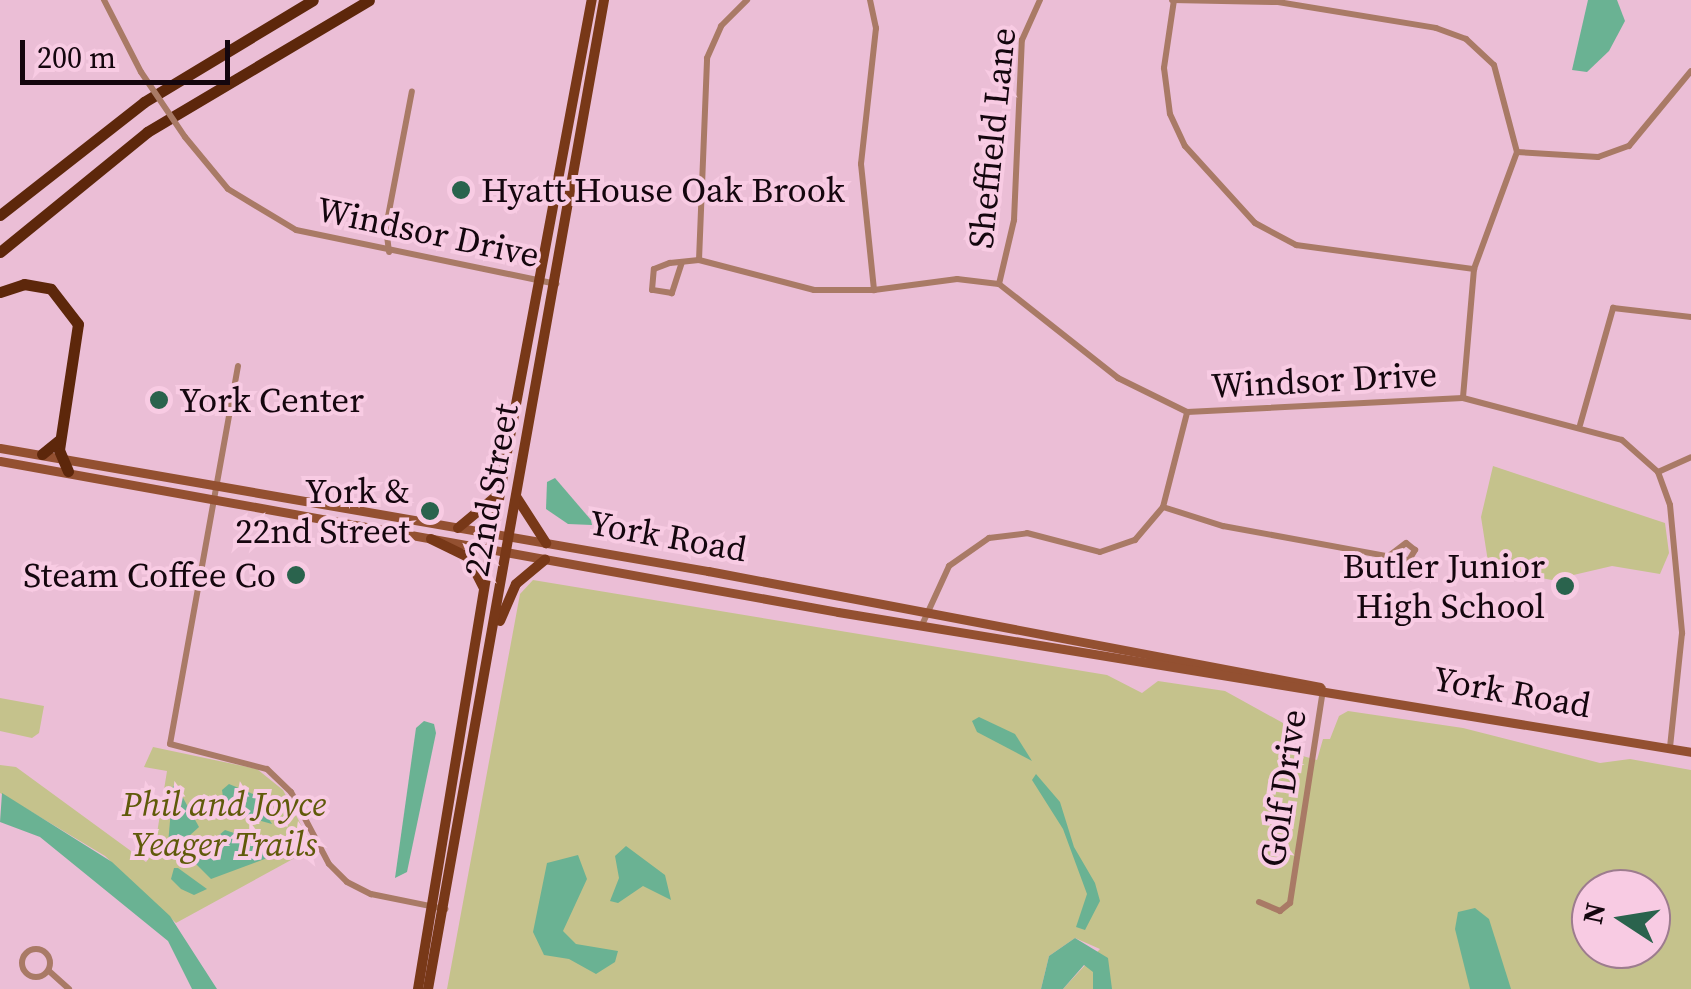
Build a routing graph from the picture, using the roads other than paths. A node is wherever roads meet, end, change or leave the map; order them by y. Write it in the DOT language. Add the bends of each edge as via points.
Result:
graph roads {
  1 [pos="104,0"];
  2 [pos="312,0"];
  3 [pos="370,0"];
  4 [pos="592,0"];
  5 [pos="604,0"];
  6 [pos="747,0"];
  7 [pos="870,0"];
  8 [pos="1040,0"];
  9 [pos="1173,0"];
  10 [pos="1691,71"];
  11 [pos="412,91"];
  12 [pos="1517,152"];
  13 [pos="0,216"];
  14 [pos="0,252"];
  15 [pos="389,252"];
  16 [pos="699,260"];
  17 [pos="682,262"];
  18 [pos="1474,269"];
  19 [pos="539,280"];
  20 [pos="557,284"];
  21 [pos="1000,284"];
  22 [pos="874,290"];
  23 [pos="0,292"];
  24 [pos="1691,317"];
  25 [pos="238,366"];
  26 [pos="1463,398"];
  27 [pos="1187,412"];
  28 [pos="1580,426"];
  29 [pos="62,432"];
  30 [pos="0,448"];
  31 [pos="42,454"];
  32 [pos="1691,456"];
  33 [pos="60,457"];
  34 [pos="0,461"];
  35 [pos="68,471"];
  36 [pos="1658,472"];
  37 [pos="216,486"];
  38 [pos="500,494"];
  39 [pos="517,497"];
  40 [pos="214,498"];
  41 [pos="1163,507"];
  42 [pos="458,528"];
  43 [pos="494,534"];
  44 [pos="510,536"];
  45 [pos="431,538"];
  46 [pos="546,543"];
  47 [pos="490,550"];
  48 [pos="506,554"];
  49 [pos="1389,556"];
  50 [pos="544,560"];
  51 [pos="484,603"];
  52 [pos="927,613"];
  53 [pos="921,626"];
  54 [pos="1686,634"];
  55 [pos="493,636"];
  56 [pos="1323,689"];
  57 [pos="1670,748"];
  58 [pos="1691,752"];
  59 [pos="1259,902"];
  60 [pos="428,905"];
  61 [pos="444,909"];
  62 [pos="48,971"];
  63 [pos="69,989"];
  64 [pos="418,989"];
  65 [pos="428,989"];
  1 -- 15 [label="street, Windsor Drive, bridge" via="142,72 218,179 260,213 312,235"];
  2 -- 13 [label="highway" via="132,111"];
  3 -- 14 [label="highway" via="147,132"];
  4 -- 19 [label="main road, 22nd Street"];
  5 -- 20 [label="main road, 22nd Street"];
  6 -- 16 [label="street" via="721,26 707,58"];
  7 -- 22 [label="street" via="876,28 860,164"];
  8 -- 21 [label="street, Sheffield Lane" via="1022,40 1014,220"];
  9 -- 12 [label="street" via="1301,4 1456,34 1495,67"];
  9 -- 18 [label="street" via="1164,68 1170,114 1184,146 1254,223 1296,244"];
  10 -- 12 [label="street" via="1622,150 1587,157"];
  11 -- 15 [label="street" via="386,227"];
  12 -- 18 [label="street"];
  15 -- 19 [label="street, Windsor Drive"];
  16 -- 17 [label="street"];
  16 -- 22 [label="street" via="796,287"];
  17 -- 17 [label="street" via="654,269 652,290 672,293"];
  18 -- 26 [label="street"];
  19 -- 20 [label="street, Windsor Drive"];
  19 -- 38 [label="main road, 22nd Street"];
  20 -- 39 [label="main road, 22nd Street"];
  21 -- 22 [label="street" via="948,280"];
  21 -- 27 [label="street, Windsor Drive" via="1118,378"];
  23 -- 29 [label="highway" via="38,284 74,313 79,336"];
  24 -- 28 [label="street" via="1613,308"];
  25 -- 37 [label="street"];
  26 -- 27 [label="street, Windsor Drive"];
  26 -- 28 [label="street, Windsor Drive"];
  27 -- 41 [label="street"];
  28 -- 36 [label="street, Windsor Drive" via="1622,440"];
  29 -- 31 [label="highway"];
  29 -- 33 [label="highway"];
  30 -- 31 [label="main road, York Road"];
  31 -- 33 [label="main road, York Road"];
  32 -- 36 [label="street"];
  33 -- 35 [label="highway"];
  33 -- 37 [label="main road, York Road"];
  34 -- 35 [label="main road, York Road"];
  35 -- 40 [label="main road, York Road"];
  36 -- 54 [label="street" via="1670,505"];
  37 -- 40 [label="street"];
  37 -- 42 [label="main road, York Road"];
  38 -- 42 [label="main road"];
  38 -- 43 [label="main road, 22nd Street"];
  39 -- 44 [label="main road, 22nd Street"];
  39 -- 46 [label="main road"];
  40 -- 45 [label="main road, York Road"];
  40 -- 60 [label="street" via="170,744 267,769 291,792 337,873 371,894"];
  41 -- 49 [label="street" via="1223,526"];
  41 -- 52 [label="street" via="1135,540 1108,551 1020,532 989,538 950,566"];
  42 -- 43 [label="main road, York Road"];
  43 -- 44 [label="main road, York Road"];
  43 -- 47 [label="main road, 22nd Street"];
  44 -- 46 [label="main road, York Road"];
  44 -- 48 [label="main road, 22nd Street"];
  45 -- 47 [label="main road, York Road"];
  45 -- 51 [label="main road" via="474,563"];
  46 -- 52 [label="main road, York Road"];
  47 -- 48 [label="main road, York Road"];
  47 -- 51 [label="main road, 22nd Street"];
  48 -- 50 [label="main road, York Road"];
  48 -- 55 [label="main road, 22nd Street"];
  50 -- 53 [label="main road, York Road"];
  50 -- 55 [label="main road" via="516,584"];
  51 -- 60 [label="main road, 22nd Street"];
  52 -- 53 [label="street"];
  52 -- 56 [label="main road, York Road" via="1303,680"];
  53 -- 56 [label="main road, York Road" via="1301,691"];
  54 -- 57 [label="street"];
  55 -- 61 [label="main road, 22nd Street"];
  56 -- 57 [label="main road, York Road"];
  56 -- 59 [label="street, Golf Drive" via="1293,895 1283,910"];
  57 -- 58 [label="main road, York Road"];
  60 -- 61 [label="street"];
  60 -- 64 [label="main road, 22nd Street"];
  61 -- 65 [label="main road, 22nd Street"];
  62 -- 62 [label="street" via="43,950 23,957 26,973"];
  62 -- 63 [label="street"];
}
